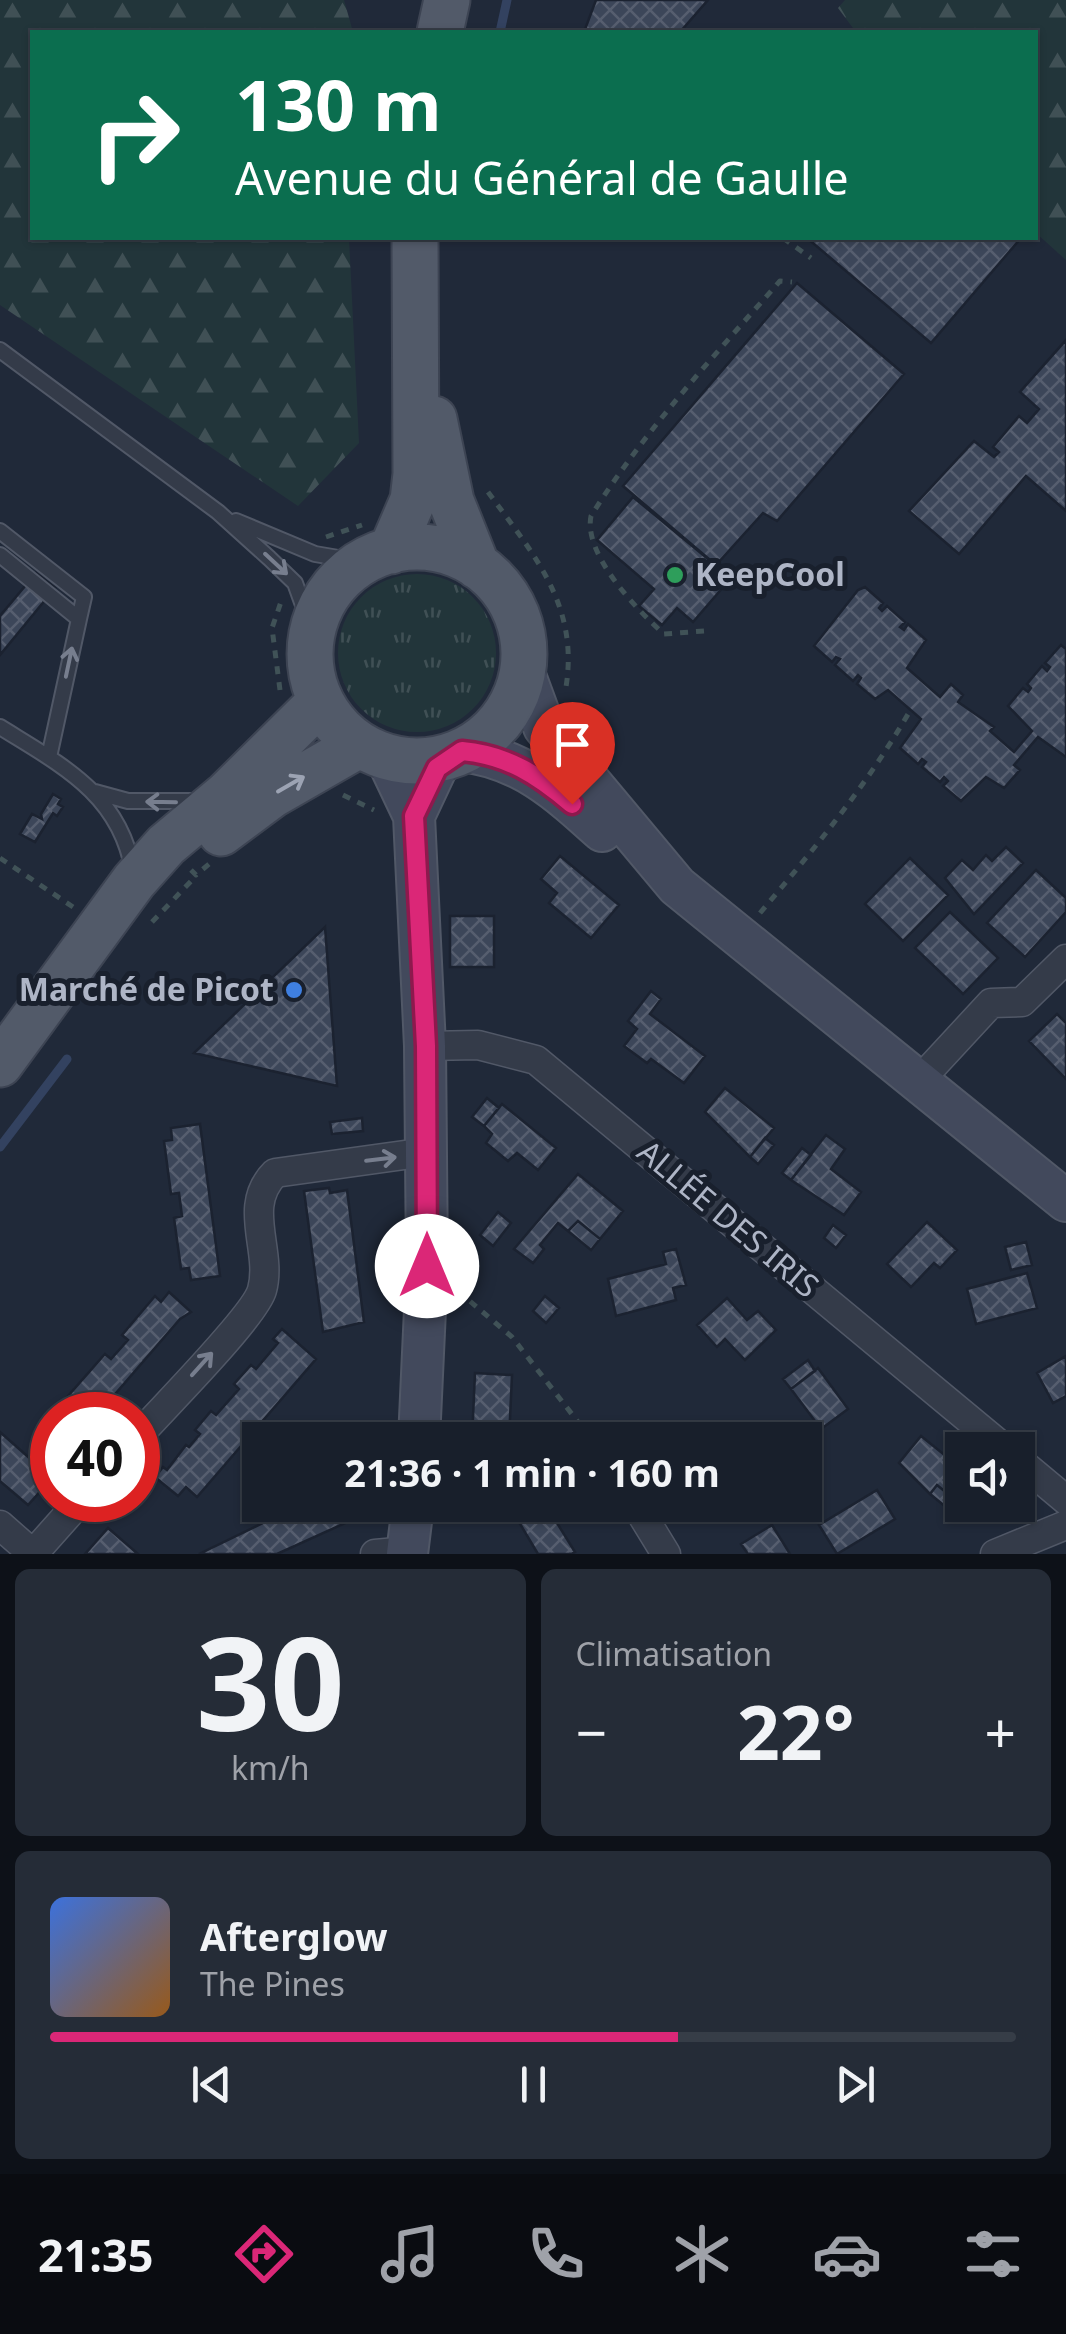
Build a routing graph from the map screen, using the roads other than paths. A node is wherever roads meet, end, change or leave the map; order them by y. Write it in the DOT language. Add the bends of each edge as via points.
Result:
graph roads {
  1 [pos="421,0"];
  2 [pos="447,0"];
  3 [pos="415,30"];
  4 [pos="440,30"];
  5 [pos="415,240"];
  6 [pos="418,339"];
  7 [pos="0,350"];
  8 [pos="218,512"];
  9 [pos="0,531"];
  10 [pos="374,546"];
  11 [pos="0,555"];
  12 [pos="477,566"];
  13 [pos="78,619"];
  14 [pos="312,630"];
  15 [pos="524,670"];
  16 [pos="300,700"];
  17 [pos="0,728"];
  18 [pos="373,751"];
  19 [pos="454,754"];
  20 [pos="48,757"];
  21 [pos="94,791"];
  22 [pos="228,794"];
  23 [pos="414,816"];
  24 [pos="134,881"];
  25 [pos="677,886"];
  26 [pos="1066,959"];
  27 [pos="37,1011"];
  28 [pos="426,1046"];
  29 [pos="0,1064"];
  30 [pos="917,1083"];
  31 [pos="426,1152"];
  32 [pos="1066,1202"];
  33 [pos="160,1411"];
  34 [pos="420,1422"];
  35 [pos="984,1432"];
  36 [pos="1035,1474"];
  37 [pos="1066,1500"];
  38 [pos="61,1522"];
  39 [pos="407,1522"];
  40 [pos="646,1522"];
  41 [pos="0,1524"];
  42 [pos="1066,1524"];
  43 [pos="397,1553"];
  44 [pos="33,1554"];
  45 [pos="666,1554"];
  46 [pos="995,1554"];
  1 -- 3 [label="main road"];
  2 -- 4 [label="main road"];
  5 -- 6 [label="main road"];
  6 -- 10 [label="main road" via="413,500"];
  6 -- 12 [label="main road" via="451,502"];
  7 -- 8 [label="lane"];
  8 -- 10 [label="lane" via="315,554"];
  8 -- 14 [label="lane, one-way" via="296,583"];
  9 -- 13 [label="lane" via="84,597"];
  10 -- 12 [label="main road" via="426,548"];
  10 -- 14 [label="main road" via="336,584"];
  11 -- 13 [label="lane"];
  12 -- 15 [label="main road" via="508,597 521,623"];
  20 -- 13 [label="lane, one-way"];
  14 -- 16 [label="main road" via="311,674"];
  15 -- 19 [label="main road" via="508,712 476,744"];
  15 -- 25 [label="main road" via="544,727"];
  16 -- 18 [label="main road"];
  16 -- 22 [label="main road"];
  17 -- 20 [label="lane"];
  18 -- 19 [label="main road" via="415,762"];
  18 -- 23 [label="main road"];
  27 -- 18 [label="main road, one-way" via="181,860 272,796"];
  19 -- 23 [label="main road" via="437,768"];
  19 -- 25 [label="main road" via="493,754 550,786 644,868"];
  20 -- 21 [label="lane"];
  22 -- 21 [label="lane, one-way" via="161,804"];
  21 -- 24 [label="lane" via="128,840"];
  22 -- 24 [label="main road"];
  23 -- 28 [label="main road"];
  24 -- 27 [label="main road"];
  25 -- 30 [label="main road"];
  26 -- 30 [label="street" via="1022,1002 991,1002"];
  27 -- 29 [label="main road"];
  28 -- 31 [label="main road"];
  28 -- 35 [label="street, ALLÉE DES IRIS" via="478,1045 536,1060"];
  30 -- 32 [label="main road"];
  33 -- 31 [label="street, one-way" via="254,1305 264,1276 258,1202 275,1173"];
  31 -- 34 [label="main road"];
  36 -- 37 [label="street"];
  38 -- 44 [label="street"];
  39 -- 43 [label="main road"];
  40 -- 45 [label="street"];
  41 -- 44 [label="street"];
  42 -- 46 [label="street"];
}
